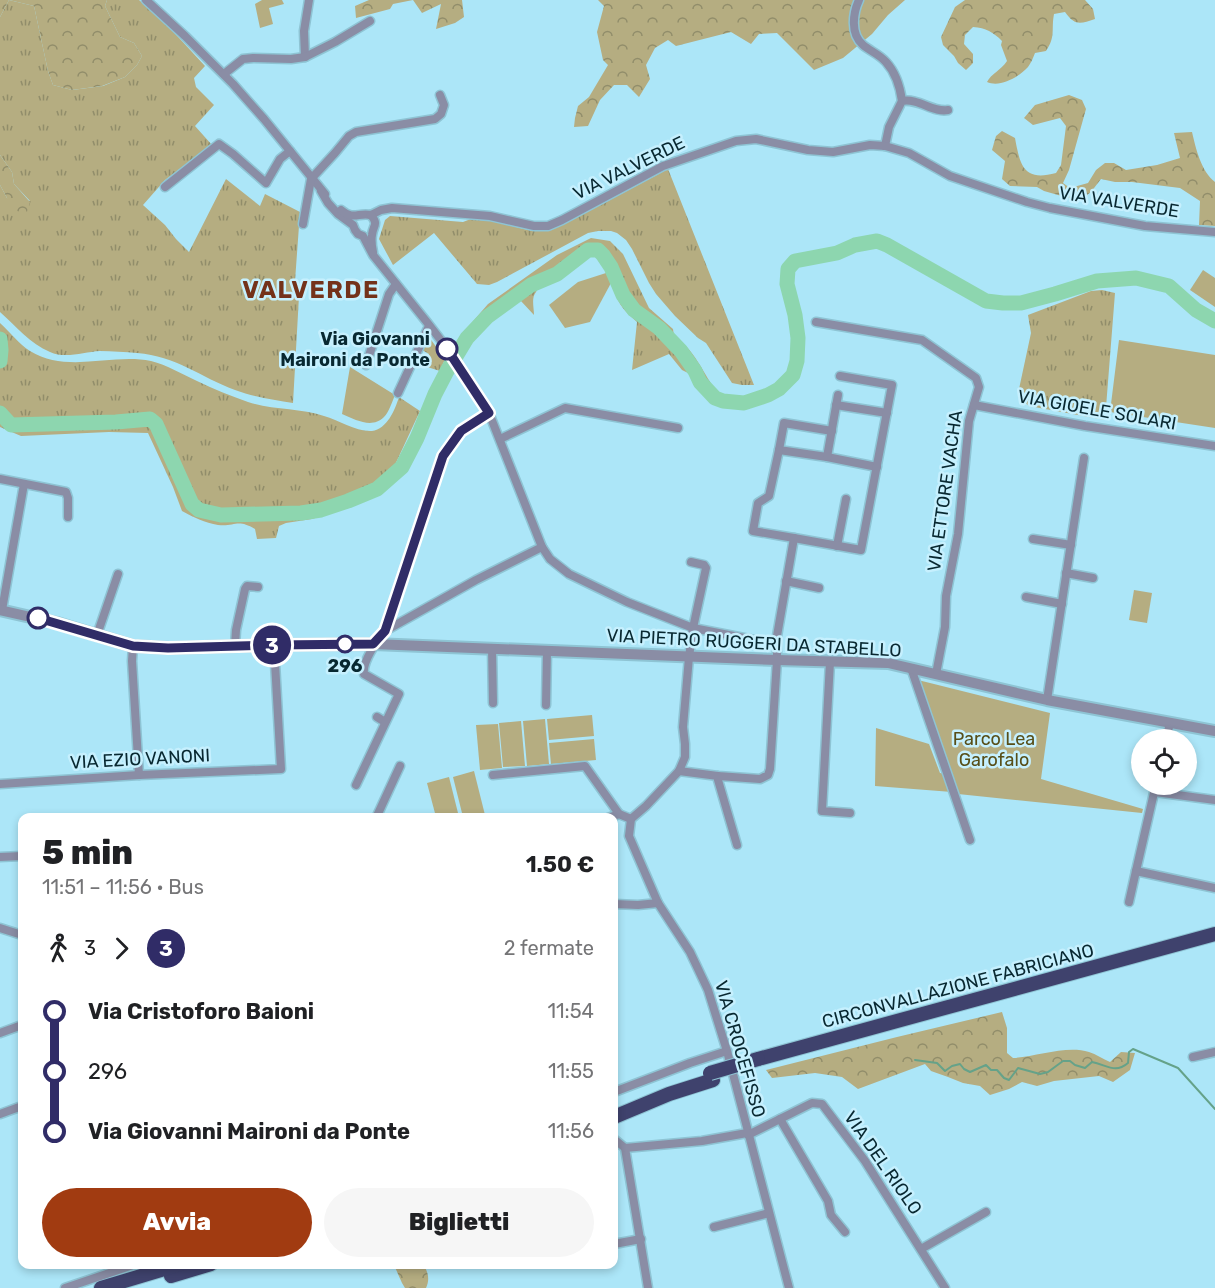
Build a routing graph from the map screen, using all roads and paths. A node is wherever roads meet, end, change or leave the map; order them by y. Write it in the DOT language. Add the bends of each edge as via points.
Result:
graph roads {
  1 [pos="146,0"];
  2 [pos="309,0"];
  3 [pos="859,0"];
  4 [pos="370,21"];
  5 [pos="305,57"];
  6 [pos="224,74"];
  7 [pos="440,95"];
  8 [pos="902,101"];
  9 [pos="948,110"];
  10 [pos="885,146"];
  11 [pos="290,151"];
  12 [pos="311,178"];
  13 [pos="165,187"];
  14 [pos="321,191"];
  15 [pos="358,216"];
  16 [pos="373,219"];
  17 [pos="303,224"];
  18 [pos="353,225"];
  19 [pos="1215,232"];
  20 [pos="367,235"];
  21 [pos="396,284"];
  22 [pos="816,322"];
  23 [pos="429,326"];
  24 [pos="366,365"];
  25 [pos="840,376"];
  26 [pos="398,393"];
  27 [pos="838,394"];
  28 [pos="836,405"];
  29 [pos="974,405"];
  30 [pos="489,413"];
  31 [pos="887,413"];
  32 [pos="678,428"];
  33 [pos="832,431"];
  34 [pos="500,439"];
  35 [pos="1215,446"];
  36 [pos="779,450"];
  37 [pos="827,457"];
  38 [pos="1084,458"];
  39 [pos="877,467"];
  40 [pos="0,479"];
  41 [pos="24,484"];
  42 [pos="846,499"];
  43 [pos="68,517"];
  44 [pos="794,538"];
  45 [pos="1033,539"];
  46 [pos="1071,545"];
  47 [pos="837,546"];
  48 [pos="542,547"];
  49 [pos="691,562"];
  50 [pos="1066,573"];
  51 [pos="118,574"];
  52 [pos="1092,578"];
  53 [pos="786,581"];
  54 [pos="258,587"];
  55 [pos="819,588"];
  56 [pos="1026,597"];
  57 [pos="1062,604"];
  58 [pos="1,610"];
  59 [pos="693,628"];
  60 [pos="385,631"];
  61 [pos="97,635"];
  62 [pos="765,642"];
  63 [pos="776,643"];
  64 [pos="373,644"];
  65 [pos="274,645"];
  66 [pos="133,646"];
  67 [pos="235,646"];
  68 [pos="492,648"];
  69 [pos="547,650"];
  70 [pos="689,657"];
  71 [pos="765,660"];
  72 [pos="777,660"];
  73 [pos="830,662"];
  74 [pos="911,668"];
  75 [pos="936,674"];
  76 [pos="1047,700"];
  77 [pos="493,703"];
  78 [pos="546,705"];
  79 [pos="377,717"];
  80 [pos="385,722"];
  81 [pos="1170,723"];
  82 [pos="1169,729"];
  83 [pos="1215,731"];
  84 [pos="400,766"];
  85 [pos="679,771"];
  86 [pos="140,775"];
  87 [pos="493,775"];
  88 [pos="718,776"];
  89 [pos="0,784"];
  90 [pos="356,785"];
  91 [pos="1154,795"];
  92 [pos="1190,795"];
  93 [pos="1215,800"];
  94 [pos="377,813"];
  95 [pos="849,813"];
  96 [pos="619,814"];
  97 [pos="631,819"];
  98 [pos="970,840"];
  99 [pos="737,845"];
  100 [pos="18,856"];
  101 [pos="0,857"];
  102 [pos="1136,871"];
  103 [pos="1215,888"];
  104 [pos="1129,902"];
  105 [pos="658,903"];
  106 [pos="618,904"];
  107 [pos="0,928"];
  108 [pos="18,934"];
  109 [pos="1215,934"];
  110 [pos="1215,943"];
  111 [pos="18,1026"];
  112 [pos="0,1033"];
  113 [pos="727,1052"];
  114 [pos="1215,1052"];
  115 [pos="1193,1057"];
  116 [pos="760,1063"];
  117 [pos="712,1076"];
  118 [pos="618,1090"];
  119 [pos="618,1106"];
  120 [pos="18,1107"];
  121 [pos="0,1114"];
  122 [pos="618,1115"];
  123 [pos="780,1119"];
  124 [pos="748,1134"];
  125 [pos="618,1142"];
  126 [pos="626,1148"];
  127 [pos="986,1212"];
  128 [pos="769,1213"];
  129 [pos="714,1227"];
  130 [pos="845,1232"];
  131 [pos="641,1239"];
  132 [pos="618,1243"];
  133 [pos="921,1249"];
  134 [pos="121,1269"];
  135 [pos="164,1269"];
  136 [pos="195,1269"];
  137 [pos="65,1288"];
  138 [pos="101,1288"];
  139 [pos="132,1288"];
  140 [pos="648,1288"];
  141 [pos="789,1288"];
  142 [pos="945,1288"];
  1 -- 6 [label="street"];
  2 -- 5 [label="street"];
  3 -- 8 [label="street" via="854,10 857,37 887,62 896,76"];
  4 -- 5 [label="street"];
  5 -- 6 [label="street" via="243,59"];
  6 -- 11 [label="street"];
  7 -- 12 [label="street" via="444,105 435,119 356,132"];
  8 -- 9 [label="street" via="911,99"];
  8 -- 10 [label="street"];
  10 -- 16 [label="street, VIA VALVERDE" via="833,152 756,139 736,141 663,166 548,226 490,216 388,208"];
  10 -- 19 [label="street, VIA VALVERDE" via="909,153 950,176 1050,208 1145,226"];
  11 -- 12 [label="street"];
  11 -- 13 [label="street" via="280,159 266,183 219,144"];
  12 -- 14 [label="street"];
  12 -- 17 [label="street"];
  14 -- 15 [label="street" via="345,213"];
  14 -- 18 [label="street" via="338,214"];
  15 -- 16 [label="street"];
  15 -- 18 [label="street"];
  16 -- 20 [label="street" via="375,228"];
  18 -- 20 [label="street" via="358,234"];
  20 -- 21 [label="street" via="373,255"];
  21 -- 23 [label="street"];
  21 -- 24 [label="street" via="389,294"];
  22 -- 29 [label="street, VIA ETTORE VACHA" via="922,340 976,378 979,387"];
  23 -- 26 [label="street"];
  23 -- 30 [label="street"];
  25 -- 31 [label="street" via="892,385"];
  27 -- 28 [label="street"];
  28 -- 31 [label="street"];
  28 -- 33 [label="street"];
  29 -- 35 [label="street, VIA GIOELE SOLARI"];
  29 -- 75 [label="street, VIA ETTORE VACHA"];
  30 -- 34 [label="street"];
  30 -- 60 [label="street" via="461,431 443,456"];
  31 -- 39 [label="street"];
  32 -- 34 [label="street" via="565,408"];
  33 -- 36 [label="street" via="784,423"];
  33 -- 37 [label="street"];
  34 -- 48 [label="street"];
  36 -- 37 [label="street"];
  36 -- 44 [label="street" via="769,496 758,502 753,531"];
  37 -- 39 [label="street"];
  38 -- 46 [label="street"];
  39 -- 47 [label="street" via="861,550"];
  40 -- 41 [label="street"];
  41 -- 43 [label="street" via="66,492"];
  41 -- 58 [label="street"];
  42 -- 47 [label="street"];
  44 -- 47 [label="street"];
  44 -- 53 [label="street"];
  45 -- 46 [label="street"];
  46 -- 50 [label="street"];
  48 -- 59 [label="street" via="569,574"];
  48 -- 60 [label="street"];
  49 -- 59 [label="street" via="706,568"];
  50 -- 52 [label="street"];
  50 -- 57 [label="street"];
  51 -- 61 [label="street"];
  53 -- 55 [label="street"];
  53 -- 63 [label="street"];
  54 -- 67 [label="street" via="245,589"];
  56 -- 57 [label="street"];
  57 -- 76 [label="street"];
  58 -- 61 [label="street, VIA PIETRO RUGGERI DA STABELLO"];
  59 -- 62 [label="street"];
  59 -- 70 [label="street"];
  60 -- 64 [label="street"];
  61 -- 66 [label="street, VIA PIETRO RUGGERI DA STABELLO"];
  62 -- 63 [label="street"];
  62 -- 71 [label="street"];
  63 -- 72 [label="street"];
  64 -- 65 [label="street, VIA PIETRO RUGGERI DA STABELLO"];
  64 -- 68 [label="street, VIA PIETRO RUGGERI DA STABELLO"];
  64 -- 80 [label="street" via="364,674 399,694"];
  65 -- 67 [label="street, VIA PIETRO RUGGERI DA STABELLO"];
  65 -- 86 [label="street, VIA EZIO VANONI" via="281,769"];
  66 -- 67 [label="street, VIA PIETRO RUGGERI DA STABELLO"];
  66 -- 86 [label="street"];
  68 -- 69 [label="street, VIA PIETRO RUGGERI DA STABELLO"];
  68 -- 77 [label="street"];
  69 -- 70 [label="street, VIA PIETRO RUGGERI DA STABELLO"];
  69 -- 78 [label="street"];
  70 -- 71 [label="street, VIA PIETRO RUGGERI DA STABELLO"];
  70 -- 85 [label="street" via="683,727 685,757"];
  71 -- 72 [label="street, VIA PIETRO RUGGERI DA STABELLO"];
  72 -- 73 [label="street, VIA PIETRO RUGGERI DA STABELLO"];
  72 -- 88 [label="street" via="768,775 760,779"];
  73 -- 74 [label="street, VIA PIETRO RUGGERI DA STABELLO" via="888,663"];
  73 -- 95 [label="street" via="822,811"];
  74 -- 75 [label="street, VIA PIETRO RUGGERI DA STABELLO"];
  74 -- 98 [label="street"];
  75 -- 76 [label="street, VIA PIETRO RUGGERI DA STABELLO"];
  76 -- 81 [label="street, VIA PIETRO RUGGERI DA STABELLO"];
  79 -- 80 [label="street"];
  80 -- 90 [label="street"];
  81 -- 82 [label="street"];
  81 -- 83 [label="street, VIA PIETRO RUGGERI DA STABELLO"];
  84 -- 94 [label="street"];
  85 -- 88 [label="street"];
  85 -- 97 [label="street"];
  86 -- 89 [label="street, VIA EZIO VANONI"];
  87 -- 96 [label="street" via="585,766"];
  88 -- 99 [label="street"];
  91 -- 102 [label="street"];
  92 -- 93 [label="street"];
  96 -- 97 [label="street"];
  97 -- 105 [label="street, VIA CROCEFISSO" via="629,836"];
  100 -- 101 [label="street"];
  102 -- 103 [label="street"];
  102 -- 104 [label="street"];
  105 -- 106 [label="street"];
  105 -- 113 [label="street, VIA CROCEFISSO" via="690,952 708,990"];
  107 -- 108 [label="street"];
  109 -- 116 [label="highway, CIRCONVALLAZIONE FABRICIANO"];
  110 -- 116 [label="highway, CIRCONVALLAZIONE FABRICIANO"];
  111 -- 112 [label="street"];
  113 -- 118 [label="street"];
  113 -- 124 [label="street, VIA CROCEFISSO"];
  114 -- 115 [label="street"];
  116 -- 117 [label="highway, CIRCONVALLAZIONE FABRICIANO"];
  117 -- 119 [label="highway" via="678,1082"];
  117 -- 122 [label="highway"];
  120 -- 121 [label="street"];
  123 -- 124 [label="street, VIA DEL RIOLO"];
  123 -- 130 [label="street" via="828,1201 831,1215"];
  123 -- 133 [label="street, VIA DEL RIOLO" via="812,1103 822,1104 865,1161"];
  124 -- 126 [label="street, VIA DEL RIOLO"];
  124 -- 128 [label="street, VIA CROCEFISSO"];
  125 -- 126 [label="street"];
  126 -- 131 [label="street"];
  127 -- 133 [label="street"];
  128 -- 129 [label="street"];
  128 -- 141 [label="street, VIA CROCEFISSO"];
  131 -- 132 [label="street"];
  131 -- 140 [label="street"];
  133 -- 142 [label="street, VIA DEL RIOLO"];
  134 -- 137 [label="street"];
  135 -- 138 [label="highway"];
  136 -- 139 [label="highway"];
}
